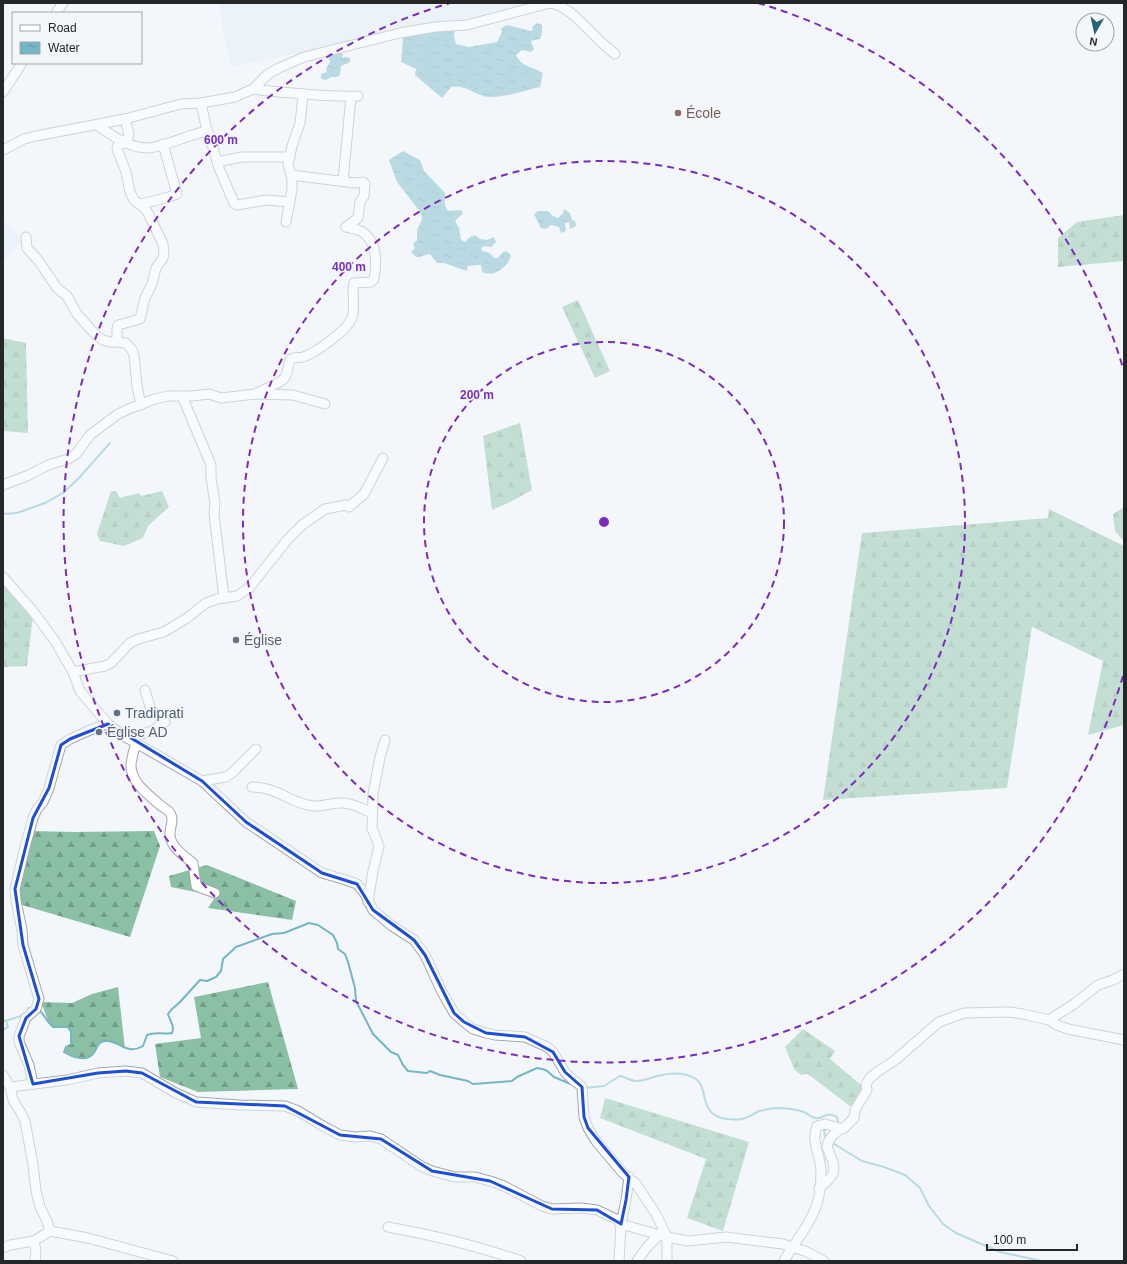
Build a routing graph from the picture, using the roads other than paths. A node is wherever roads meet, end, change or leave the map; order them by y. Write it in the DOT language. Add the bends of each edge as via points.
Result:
graph roads {
  1 [pos="63,3"];
  2 [pos="550,3"];
  3 [pos="57,12"];
  4 [pos="615,54"];
  5 [pos="21,64"];
  6 [pos="253,89"];
  7 [pos="3,92"];
  8 [pos="303,95"];
  9 [pos="201,103"];
  10 [pos="125,119"];
  11 [pos="97,125"];
  12 [pos="207,131"];
  13 [pos="127,142"];
  14 [pos="163,144"];
  15 [pos="3,150"];
  16 [pos="290,157"];
  17 [pos="217,162"];
  18 [pos="291,175"];
  19 [pos="343,181"];
  20 [pos="290,202"];
  21 [pos="141,204"];
  22 [pos="286,222"];
  23 [pos="26,238"];
  24 [pos="117,342"];
  25 [pos="256,394"];
  26 [pos="182,396"];
  27 [pos="325,404"];
  28 [pos="141,405"];
  29 [pos="383,458"];
  30 [pos="3,485"];
  31 [pos="3,577"];
  32 [pos="224,598"];
  33 [pos="73,672"];
  34 [pos="145,690"];
  35 [pos="108,724"];
  36 [pos="127,738"];
  37 [pos="385,740"];
  38 [pos="136,743"];
  39 [pos="256,749"];
  40 [pos="202,781"];
  41 [pos="252,787"];
  42 [pos="372,813"];
  43 [pos="215,893"];
  44 [pos="368,902"];
  45 [pos="1124,974"];
  46 [pos="1049,1020"];
  47 [pos="1124,1040"];
  48 [pos="3,1075"];
  49 [pos="33,1084"];
  50 [pos="10,1087"];
  51 [pos="840,1129"];
  52 [pos="629,1178"];
  53 [pos="819,1188"];
  54 [pos="620,1224"];
  55 [pos="388,1228"];
  56 [pos="50,1231"];
  57 [pos="663,1236"];
  58 [pos="34,1241"];
  59 [pos="791,1247"];
  60 [pos="3,1248"];
  61 [pos="35,1261"];
  62 [pos="173,1261"];
  63 [pos="521,1261"];
  64 [pos="619,1261"];
  65 [pos="637,1261"];
  66 [pos="667,1261"];
  67 [pos="784,1261"];
  68 [pos="824,1261"];
  1 -- 3 [label="street"];
  2 -- 4 [label="street" via="579,19"];
  2 -- 6 [label="street" via="467,25 400,33 304,58 268,74"];
  5 -- 7 [label="street"];
  6 -- 8 [label="street"];
  6 -- 9 [label="street" via="235,97"];
  8 -- 16 [label="street" via="300,123"];
  8 -- 19 [label="street" via="354,96"];
  9 -- 10 [label="street" via="171,106"];
  9 -- 12 [label="street"];
  10 -- 11 [label="street"];
  10 -- 13 [label="street" via="129,134"];
  11 -- 13 [label="street"];
  11 -- 15 [label="street" via="24,139"];
  12 -- 14 [label="street"];
  12 -- 17 [label="street"];
  13 -- 14 [label="street" via="146,148"];
  13 -- 21 [label="street" via="117,149 130,192 134,200"];
  14 -- 21 [label="street" via="177,194"];
  16 -- 17 [label="street" via="242,158"];
  16 -- 18 [label="street" via="288,167"];
  17 -- 20 [label="street" via="237,205 266,200"];
  18 -- 19 [label="street"];
  18 -- 20 [label="street"];
  19 -- 25 [label="street" via="365,184 358,218 346,227 365,234 376,251 374,279 371,282 354,283 352,318 342,330 313,352 291,359 285,377"];
  20 -- 22 [label="street"];
  21 -- 24 [label="street" via="157,229 164,254 144,298 140,319 118,325"];
  23 -- 24 [label="street" via="27,248 57,288 67,296 77,314 97,336 103,340"];
  24 -- 28 [label="street" via="126,343 134,355"];
  25 -- 26 [label="street" via="221,398 209,394"];
  25 -- 27 [label="street" via="293,395"];
  26 -- 28 [label="street" via="168,396"];
  26 -- 32 [label="street" via="211,465"];
  28 -- 30 [label="street" via="118,414 90,435 76,454 68,459"];
  29 -- 32 [label="street" via="364,494 349,507 346,505 325,509 310,518 288,539 249,588 237,596"];
  31 -- 33 [label="street" via="55,641"];
  32 -- 33 [label="street" via="206,603 164,632 138,639 105,666"];
  33 -- 35 [label="street" via="80,691"];
  34 -- 36 [label="street" via="151,710 164,722 152,731"];
  35 -- 36 [label="street"];
  35 -- 49 [label="street" via="61,745 49,788 31,824 16,889 23,945 40,999 36,1009 26,1018 19,1036"];
  36 -- 38 [label="street"];
  37 -- 42 [label="street" via="373,794"];
  38 -- 40 [label="street"];
  38 -- 43 [label="street" via="131,764 135,780 171,813 169,834 180,852 193,863 196,886"];
  39 -- 40 [label="street" via="226,777"];
  40 -- 44 [label="street" via="246,822 322,873 357,884"];
  41 -- 42 [label="street" via="273,789 298,802 314,806 343,803"];
  42 -- 44 [label="street" via="372,828 379,846"];
  44 -- 52 [label="street" via="373,910 392,926 414,940 425,955 454,1013 464,1022 473,1029 486,1033 524,1037 553,1052 565,1072 582,1087 584,1117 588,1128 600,1146"];
  45 -- 46 [label="street" via="1098,985"];
  46 -- 47 [label="street" via="1068,1028"];
  46 -- 51 [label="street" via="1009,1012 989,1012 964,1013 939,1022 870,1078 866,1084 867,1090 855,1110 854,1118"];
  48 -- 50 [label="street"];
  49 -- 50 [label="street"];
  49 -- 54 [label="street" via="126,1070 142,1073 196,1102 285,1106 340,1135 381,1139 432,1171 455,1177 475,1177 490,1181 552,1209 597,1210 616,1219"];
  50 -- 56 [label="street" via="12,1100 25,1121 36,1191"];
  51 -- 53 [label="street" via="832,1136 827,1147 834,1171 831,1179"];
  51 -- 53 [label="street" via="821,1124 817,1126 814,1134 821,1162"];
  52 -- 54 [label="street"];
  52 -- 57 [label="street" via="656,1214"];
  53 -- 59 [label="street" via="814,1213"];
  54 -- 57 [label="street"];
  54 -- 64 [label="street"];
  55 -- 63 [label="street" via="431,1235"];
  56 -- 58 [label="street"];
  56 -- 62 [label="street" via="88,1238"];
  57 -- 59 [label="street" via="688,1241 726,1237"];
  57 -- 65 [label="street" via="646,1248"];
  57 -- 66 [label="street"];
  58 -- 60 [label="street"];
  58 -- 61 [label="street"];
  59 -- 67 [label="street"];
  59 -- 68 [label="street"];
}
